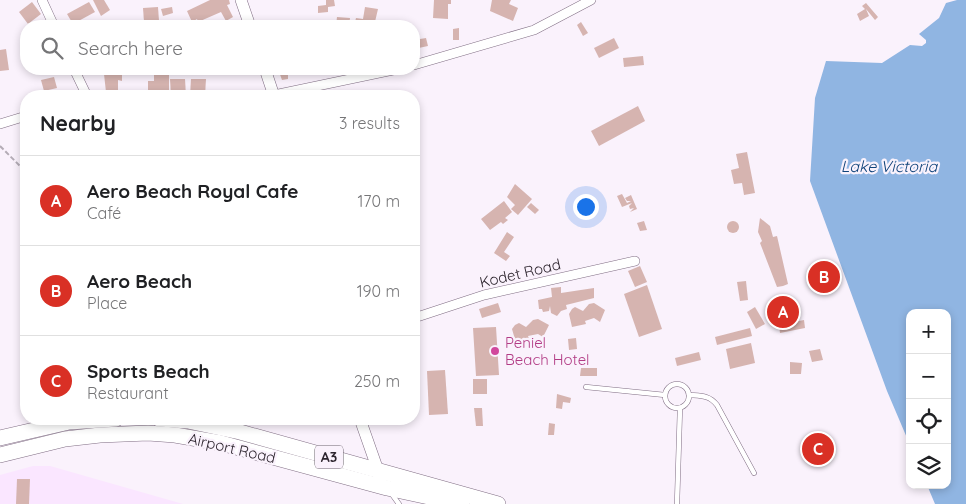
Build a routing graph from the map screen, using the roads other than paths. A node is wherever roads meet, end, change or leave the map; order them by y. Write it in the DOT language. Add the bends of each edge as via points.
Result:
graph roads {
  1 [pos="42,0"];
  2 [pos="240,0"];
  3 [pos="591,0"];
  4 [pos="51,20"];
  5 [pos="248,20"];
  6 [pos="420,63"];
  7 [pos="77,75"];
  8 [pos="267,75"];
  9 [pos="370,75"];
  10 [pos="83,90"];
  11 [pos="272,90"];
  12 [pos="302,90"];
  13 [pos="20,118"];
  14 [pos="0,124"];
  15 [pos="635,261"];
  16 [pos="420,316"];
  17 [pos="586,387"];
  18 [pos="688,395"];
  19 [pos="665,396"];
  20 [pos="680,408"];
  21 [pos="57,425"];
  22 [pos="207,425"];
  23 [pos="362,425"];
  24 [pos="0,438"];
  25 [pos="0,454"];
  26 [pos="378,471"];
  27 [pos="754,473"];
  28 [pos="387,488"];
  29 [pos="399,504"];
  30 [pos="462,504"];
  31 [pos="498,504"];
  32 [pos="677,504"];
  1 -- 4 [label="street"];
  2 -- 5 [label="street"];
  3 -- 6 [label="street" via="534,30"];
  7 -- 10 [label="street"];
  8 -- 11 [label="street"];
  9 -- 12 [label="street"];
  13 -- 14 [label="street"];
  15 -- 16 [label="street, Kodet Road" via="484,295"];
  17 -- 19 [label="lane"];
  18 -- 19 [label="lane" via="678,384 670,386"];
  18 -- 20 [label="lane"];
  18 -- 27 [label="lane" via="705,396 718,405"];
  19 -- 20 [label="lane" via="671,406"];
  20 -- 32 [label="lane"];
  21 -- 24 [label="highway"];
  22 -- 26 [label="highway, Airport Road / A3"];
  23 -- 26 [label="street"];
  25 -- 28 [label="highway, Airport Road / A3" via="65,439 148,433 221,443"];
  26 -- 28 [label="street"];
  26 -- 31 [label="highway, Airport Road / A3"];
  28 -- 29 [label="lane"];
  28 -- 30 [label="highway, Airport Road / A3"];
}
